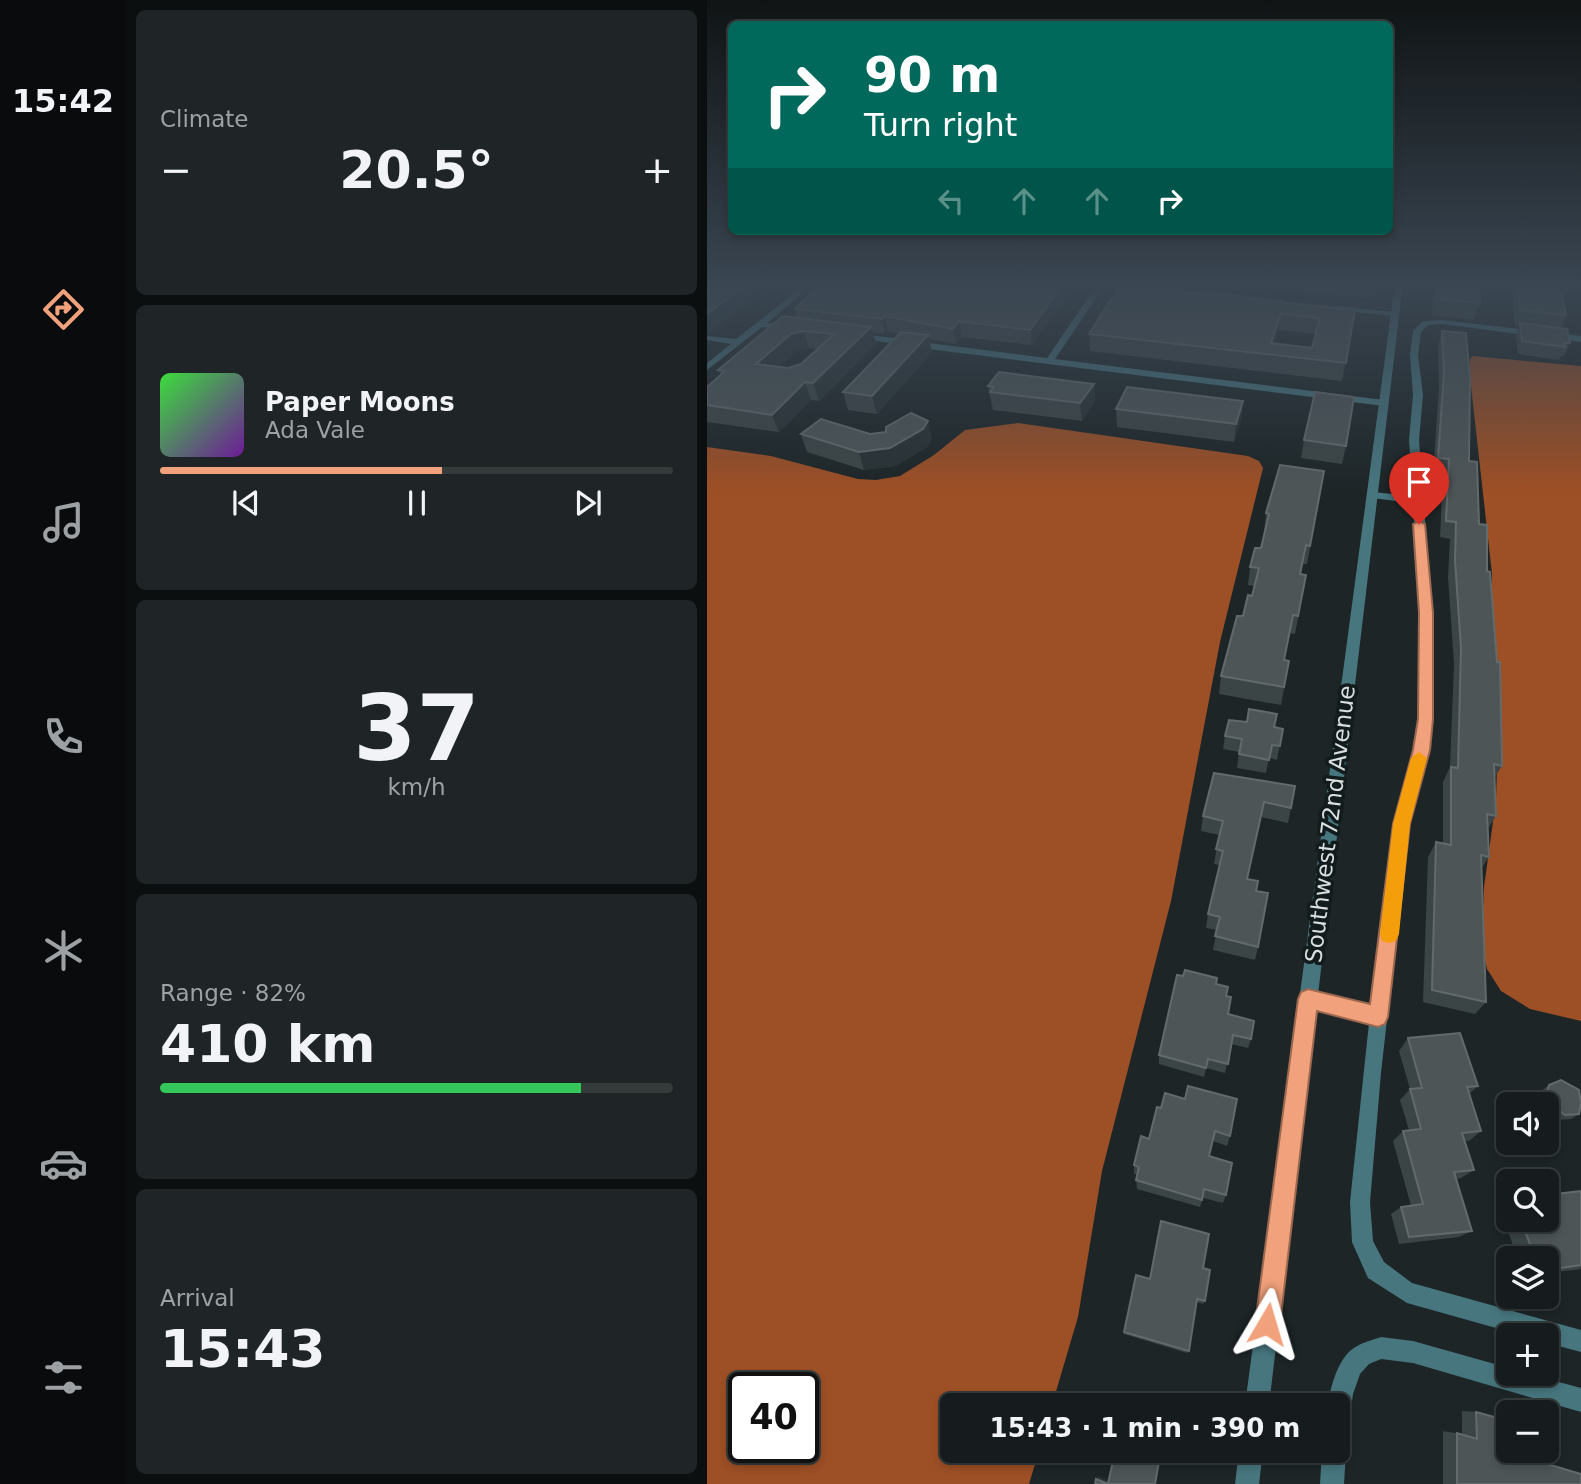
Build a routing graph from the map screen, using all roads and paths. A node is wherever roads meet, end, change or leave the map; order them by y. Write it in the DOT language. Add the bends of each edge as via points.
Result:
graph roads {
  1 [pos="725,352"];
  2 [pos="981,352"];
  3 [pos="1055,352"];
  4 [pos="1390,352"];
  5 [pos="1414,352"];
  6 [pos="1049,361"];
  7 [pos="707,367"];
  8 [pos="1384,402"];
  9 [pos="1372,495"];
  10 [pos="1418,500"];
  11 [pos="1308,999"];
  12 [pos="1378,1017"];
  13 [pos="1581,1341"];
  14 [pos="1259,1393"];
  15 [pos="1343,1393"];
  16 [pos="1581,1400"];
  17 [pos="1250,1463"];
  18 [pos="1333,1463"];
  19 [pos="1247,1484"];
  20 [pos="1332,1484"];
  1 -- 7 [label="street"];
  2 -- 6 [label="street"];
  3 -- 6 [label="street"];
  4 -- 8 [label="street, Southwest 72nd Avenue"];
  5 -- 10 [label="street"];
  6 -- 8 [label="street"];
  8 -- 9 [label="street, Southwest 72nd Avenue"];
  9 -- 10 [label="street"];
  9 -- 11 [label="street, Southwest 72nd Avenue"];
  10 -- 12 [label="street" via="1426,613 1426,719 1402,824"];
  11 -- 12 [label="street"];
  11 -- 14 [label="street, Southwest 72nd Avenue"];
  12 -- 13 [label="street" via="1360,1223 1367,1257 1389,1282 1426,1299"];
  15 -- 16 [label="street" via="1361,1356 1381,1348 1413,1352"];
  17 -- 19 [label="street"];
  18 -- 20 [label="street"];
}
